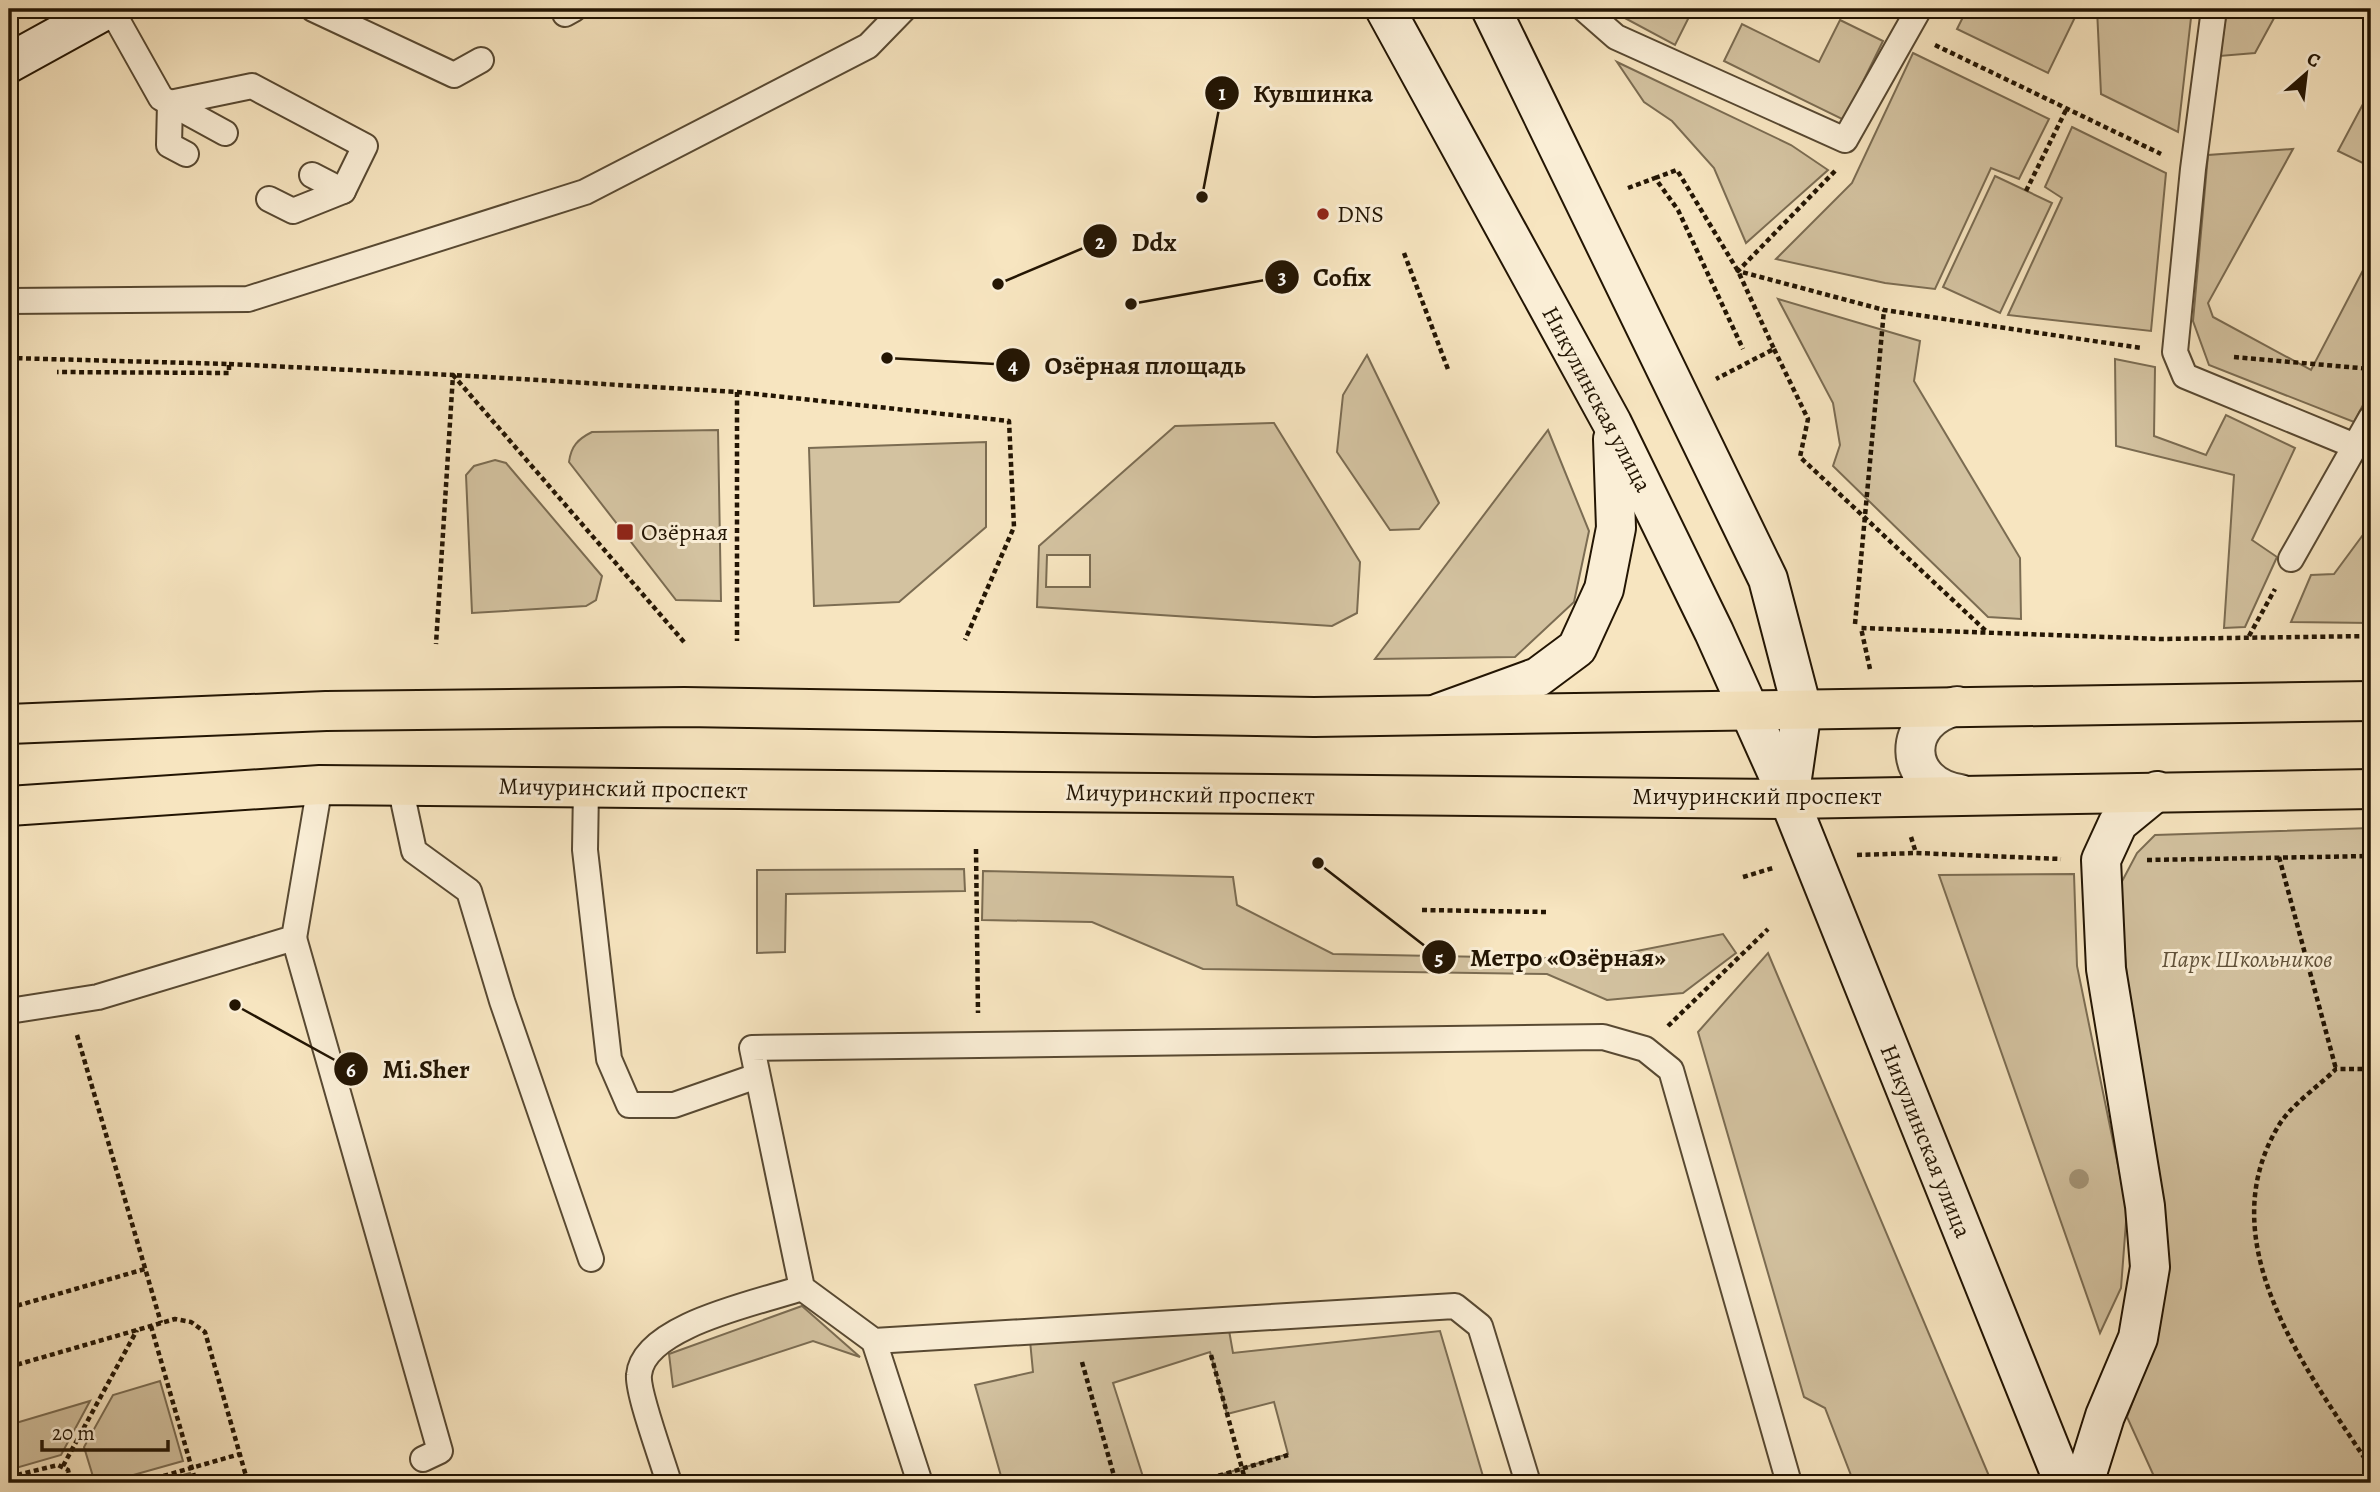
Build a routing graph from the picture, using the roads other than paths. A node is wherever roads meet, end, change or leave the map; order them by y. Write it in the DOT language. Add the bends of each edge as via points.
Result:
graph roads {
  1 [pos="109,9"];
  2 [pos="313,9"];
  3 [pos="904,9"];
  4 [pos="1385,9"];
  5 [pos="1491,9"];
  6 [pos="1584,9"];
  7 [pos="1919,9"];
  8 [pos="2214,9"];
  9 [pos="481,60"];
  10 [pos="9,62"];
  11 [pos="170,103"];
  12 [pos="225,133"];
  13 [pos="186,154"];
  14 [pos="312,175"];
  15 [pos="343,191"];
  16 [pos="269,199"];
  17 [pos="9,301"];
  18 [pos="2371,418"];
  19 [pos="1612,423"];
  20 [pos="2355,446"];
  21 [pos="2291,559"];
  22 [pos="2371,701"];
  23 [pos="1957,706"];
  24 [pos="1802,709"];
  25 [pos="1747,710"];
  26 [pos="1435,715"];
  27 [pos="9,724"];
  28 [pos="320,785"];
  29 [pos="400,786"];
  30 [pos="586,788"];
  31 [pos="2371,789"];
  32 [pos="2157,791"];
  33 [pos="1960,794"];
  34 [pos="1789,799"];
  35 [pos="9,806"];
  36 [pos="294,938"];
  37 [pos="9,1011"];
  38 [pos="757,1076"];
  39 [pos="591,1259"];
  40 [pos="802,1289"];
  41 [pos="874,1341"];
  42 [pos="423,1459"];
  43 [pos="669,1483"];
  44 [pos="920,1483"];
  45 [pos="1528,1483"];
  46 [pos="1790,1483"];
  47 [pos="2064,1483"];
  48 [pos="2084,1483"];
  1 -- 10 [label="main road"];
  1 -- 11 [label="lane" via="161,98"];
  2 -- 9 [label="lane" via="454,75"];
  3 -- 17 [label="lane" via="868,46 585,192 248,299"];
  4 -- 19 [label="main road, Никулинская улица"];
  5 -- 24 [label="main road, Никулинская улица" via="1768,579"];
  6 -- 7 [label="lane" via="1616,37 1845,140"];
  8 -- 20 [label="lane" via="2175,352 2185,376"];
  11 -- 12 [label="lane"];
  11 -- 13 [label="lane" via="169,145"];
  11 -- 15 [label="lane" via="252,86 365,146"];
  14 -- 15 [label="lane"];
  15 -- 16 [label="lane" via="293,211"];
  18 -- 20 [label="lane"];
  19 -- 25 [label="main road, Никулинская улица"];
  19 -- 26 [label="main road" via="1616,528 1604,589 1577,648 1538,677"];
  20 -- 21 [label="lane"];
  22 -- 23 [label="main road"];
  23 -- 24 [label="main road"];
  23 -- 33 [label="main road" via="1926,720 1914,752 1928,782"];
  24 -- 25 [label="main road"];
  24 -- 34 [label="main road, Никулинская улица"];
  25 -- 26 [label="main road"];
  25 -- 34 [label="main road, Никулинская улица"];
  26 -- 27 [label="main road" via="684,707 326,711"];
  28 -- 29 [label="main road, Мичуринский проспект"];
  28 -- 35 [label="main road, Мичуринский проспект"];
  28 -- 36 [label="lane"];
  29 -- 30 [label="main road, Мичуринский проспект"];
  29 -- 39 [label="lane" via="414,852 469,891"];
  30 -- 34 [label="main road, Мичуринский проспект"];
  30 -- 38 [label="lane" via="586,850 609,1059 629,1105 674,1105"];
  31 -- 32 [label="main road, Мичуринский проспект"];
  32 -- 33 [label="main road, Мичуринский проспект"];
  32 -- 48 [label="main road" via="2118,823 2101,860 2106,969 2145,1206 2150,1267 2138,1338 2105,1416"];
  33 -- 34 [label="main road, Мичуринский проспект"];
  34 -- 47 [label="main road, Никулинская улица"];
  36 -- 37 [label="lane" via="97,997"];
  36 -- 42 [label="lane" via="440,1451"];
  38 -- 40 [label="lane"];
  38 -- 46 [label="lane" via="752,1048 1603,1037 1645,1049 1671,1070"];
  40 -- 41 [label="lane"];
  40 -- 43 [label="lane" via="675,1330 646,1351 638,1376"];
  41 -- 44 [label="lane"];
  41 -- 45 [label="lane" via="1455,1306 1479,1326"];
}
